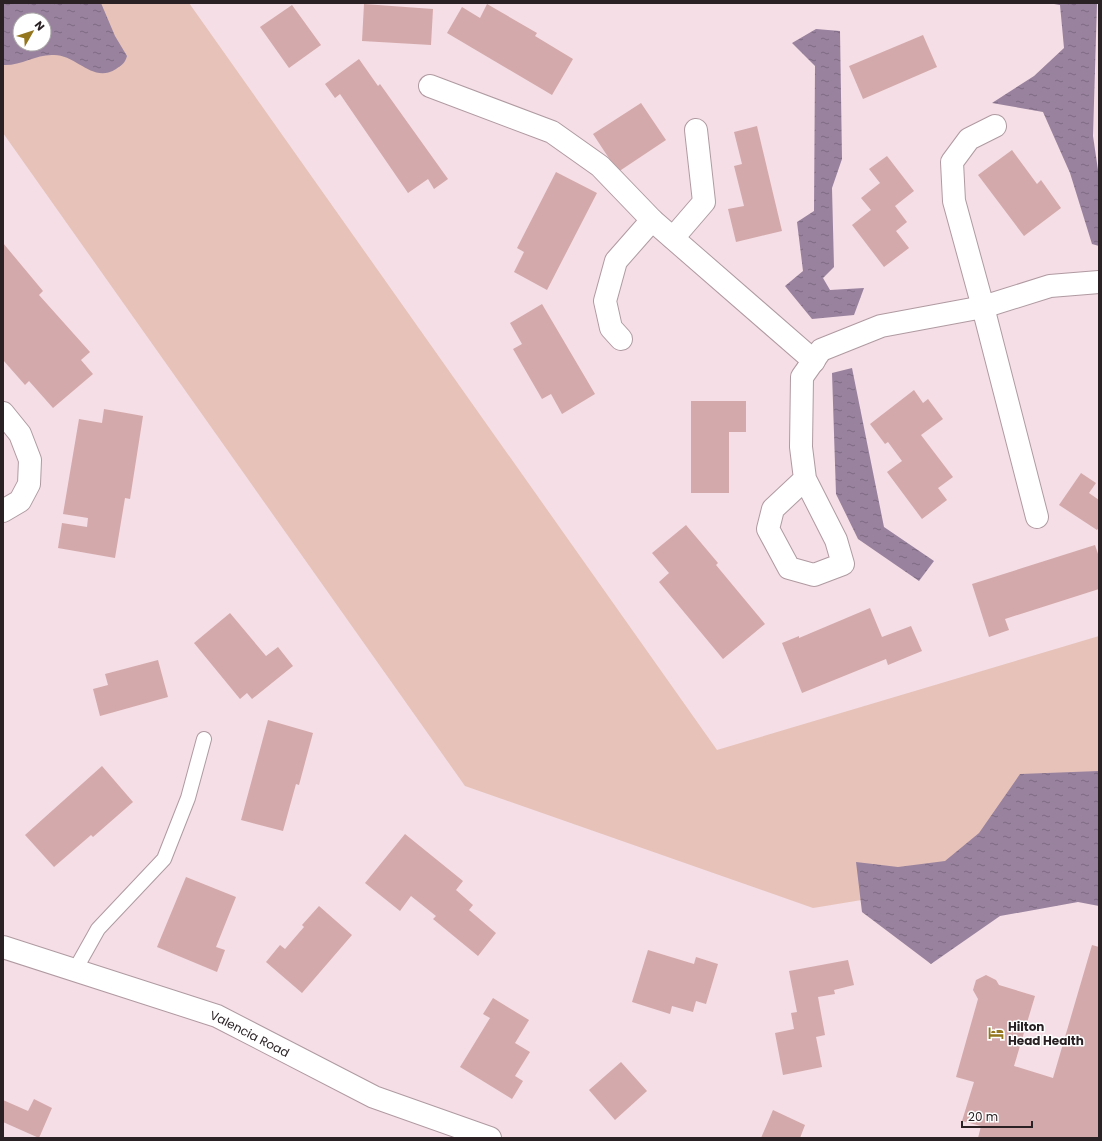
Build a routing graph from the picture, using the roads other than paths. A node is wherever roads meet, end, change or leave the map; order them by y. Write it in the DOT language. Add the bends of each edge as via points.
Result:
graph roads {
  1 [pos="430,86"];
  2 [pos="995,126"];
  3 [pos="696,130"];
  4 [pos="652,220"];
  5 [pos="673,238"];
  6 [pos="1099,282"];
  7 [pos="983,308"];
  8 [pos="621,339"];
  9 [pos="814,361"];
  10 [pos="3,413"];
  11 [pos="805,479"];
  12 [pos="3,511"];
  13 [pos="1037,517"];
  14 [pos="204,739"];
  15 [pos="3,947"];
  16 [pos="75,970"];
  17 [pos="490,1138"];
  1 -- 4 [label="street" via="552,132 600,166"];
  2 -- 7 [label="street" via="969,139 952,162 954,201"];
  3 -- 5 [label="street" via="704,202"];
  4 -- 5 [label="street"];
  4 -- 8 [label="street" via="616,261 605,300 611,328"];
  5 -- 9 [label="street"];
  6 -- 7 [label="street" via="1050,286"];
  7 -- 9 [label="street" via="881,326 821,350"];
  7 -- 13 [label="street"];
  9 -- 11 [label="street" via="802,377 801,447"];
  10 -- 12 [label="street" via="20,434 30,460 29,484 20,501"];
  14 -- 16 [label="lane" via="188,798 164,859 98,928"];
  15 -- 16 [label="street, Valencia Road"];
  16 -- 17 [label="street, Valencia Road" via="217,1016 374,1097"];
}
